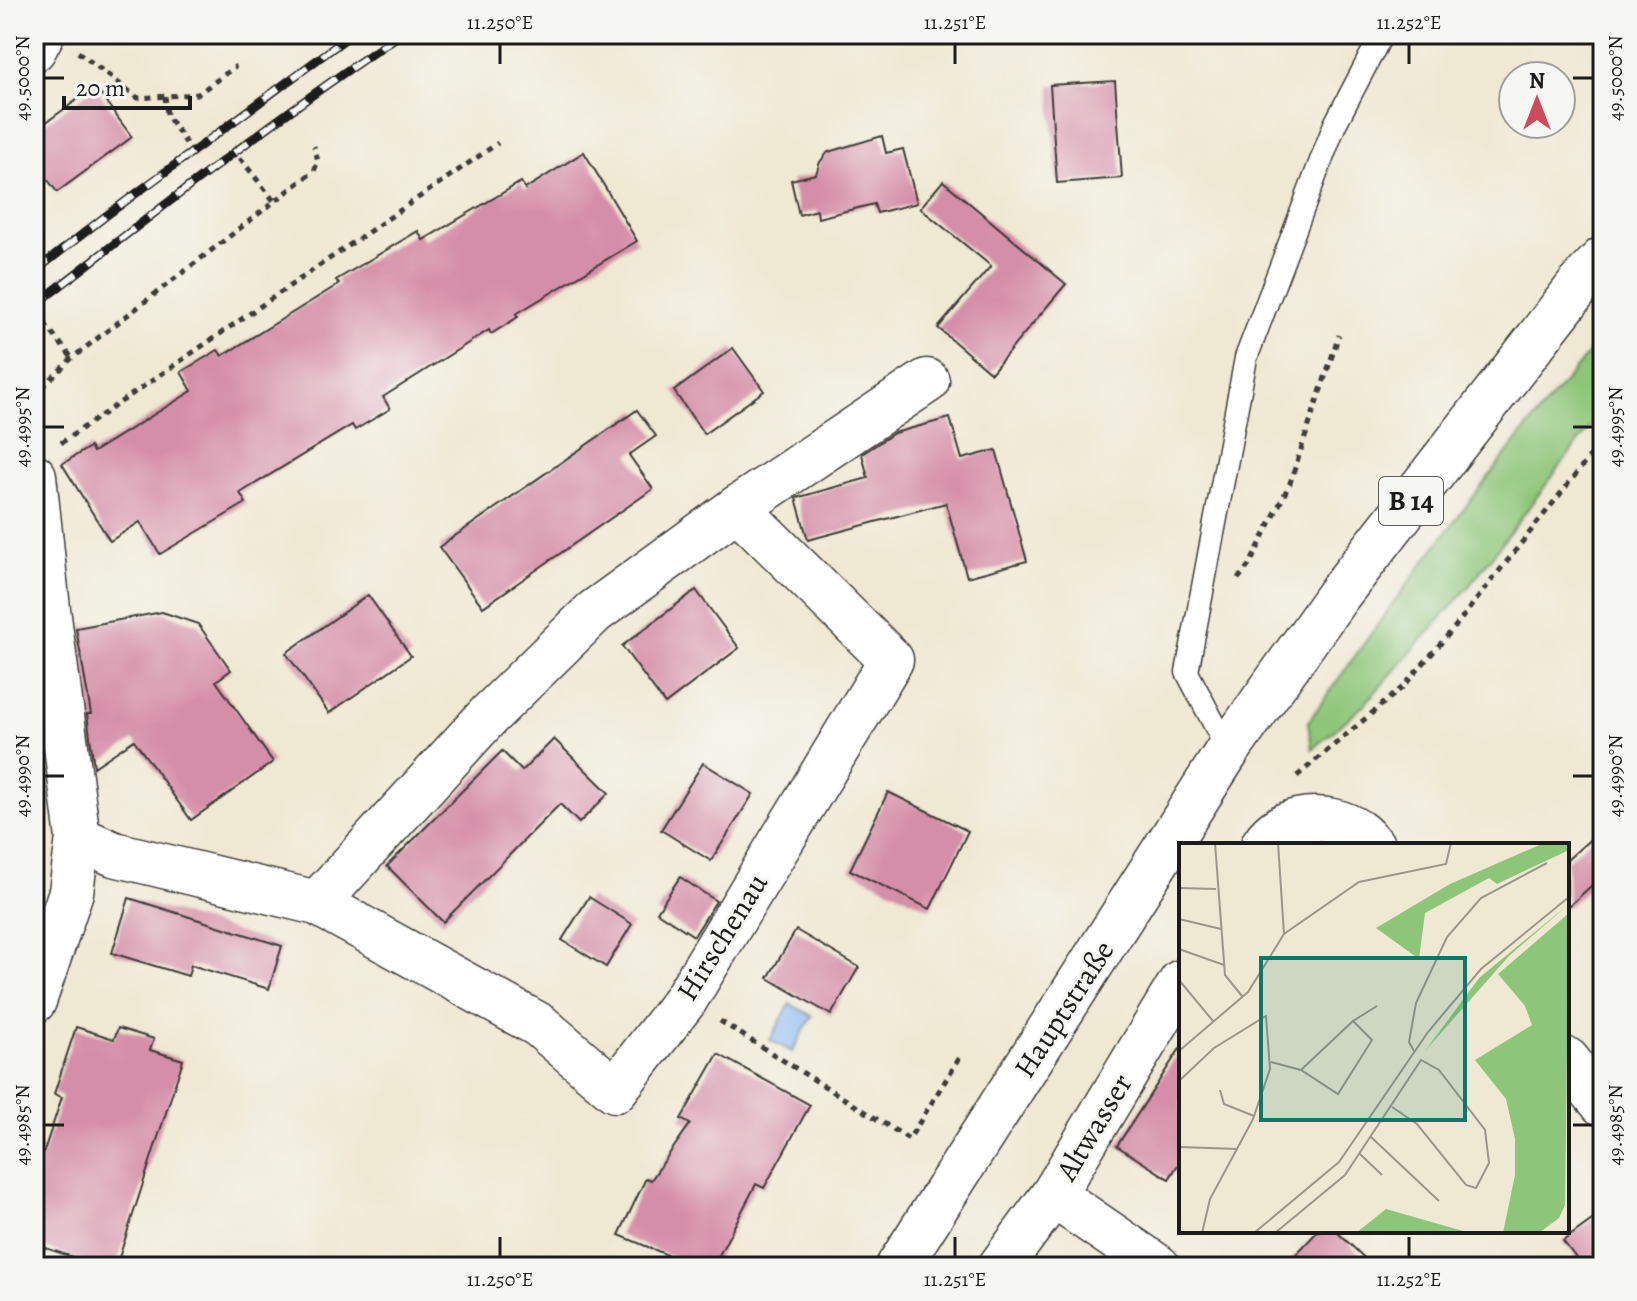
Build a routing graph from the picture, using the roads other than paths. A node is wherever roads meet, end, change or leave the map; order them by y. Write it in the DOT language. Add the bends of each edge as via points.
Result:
graph roads {
  1 [pos="1382,34"];
  2 [pos="1603,259"];
  3 [pos="927,381"];
  4 [pos="47,460"];
  5 [pos="737,508"];
  6 [pos="1228,750"];
  7 [pos="78,838"];
  8 [pos="1264,843"];
  9 [pos="1370,843"];
  10 [pos="317,903"];
  11 [pos="1179,985"];
  12 [pos="34,1001"];
  13 [pos="1569,1062"];
  14 [pos="1603,1104"];
  15 [pos="1053,1195"];
  16 [pos="898,1267"];
  17 [pos="1000,1267"];
  18 [pos="1158,1267"];
  1 -- 6 [label="lane" via="1335,124 1246,358 1187,672"];
  2 -- 6 [label="street, B 14" via="1338,595"];
  3 -- 5 [label="street"];
  4 -- 7 [label="street" via="48,609"];
  5 -- 10 [label="street" via="594,612 489,715"];
  5 -- 10 [label="street, Hirschenau" via="891,660 685,1000 615,1090 539,1025"];
  6 -- 16 [label="street, Hauptstraße / B 14"];
  7 -- 10 [label="street, Hirschenau" via="114,854"];
  7 -- 12 [label="street" via="71,892"];
  8 -- 9 [label="street" via="1286,822 1312,820 1331,820 1358,831"];
  11 -- 15 [label="street, Altwasser"];
  13 -- 14 [label="street"];
  15 -- 17 [label="street, Altwasser"];
  15 -- 18 [label="street"];
}
